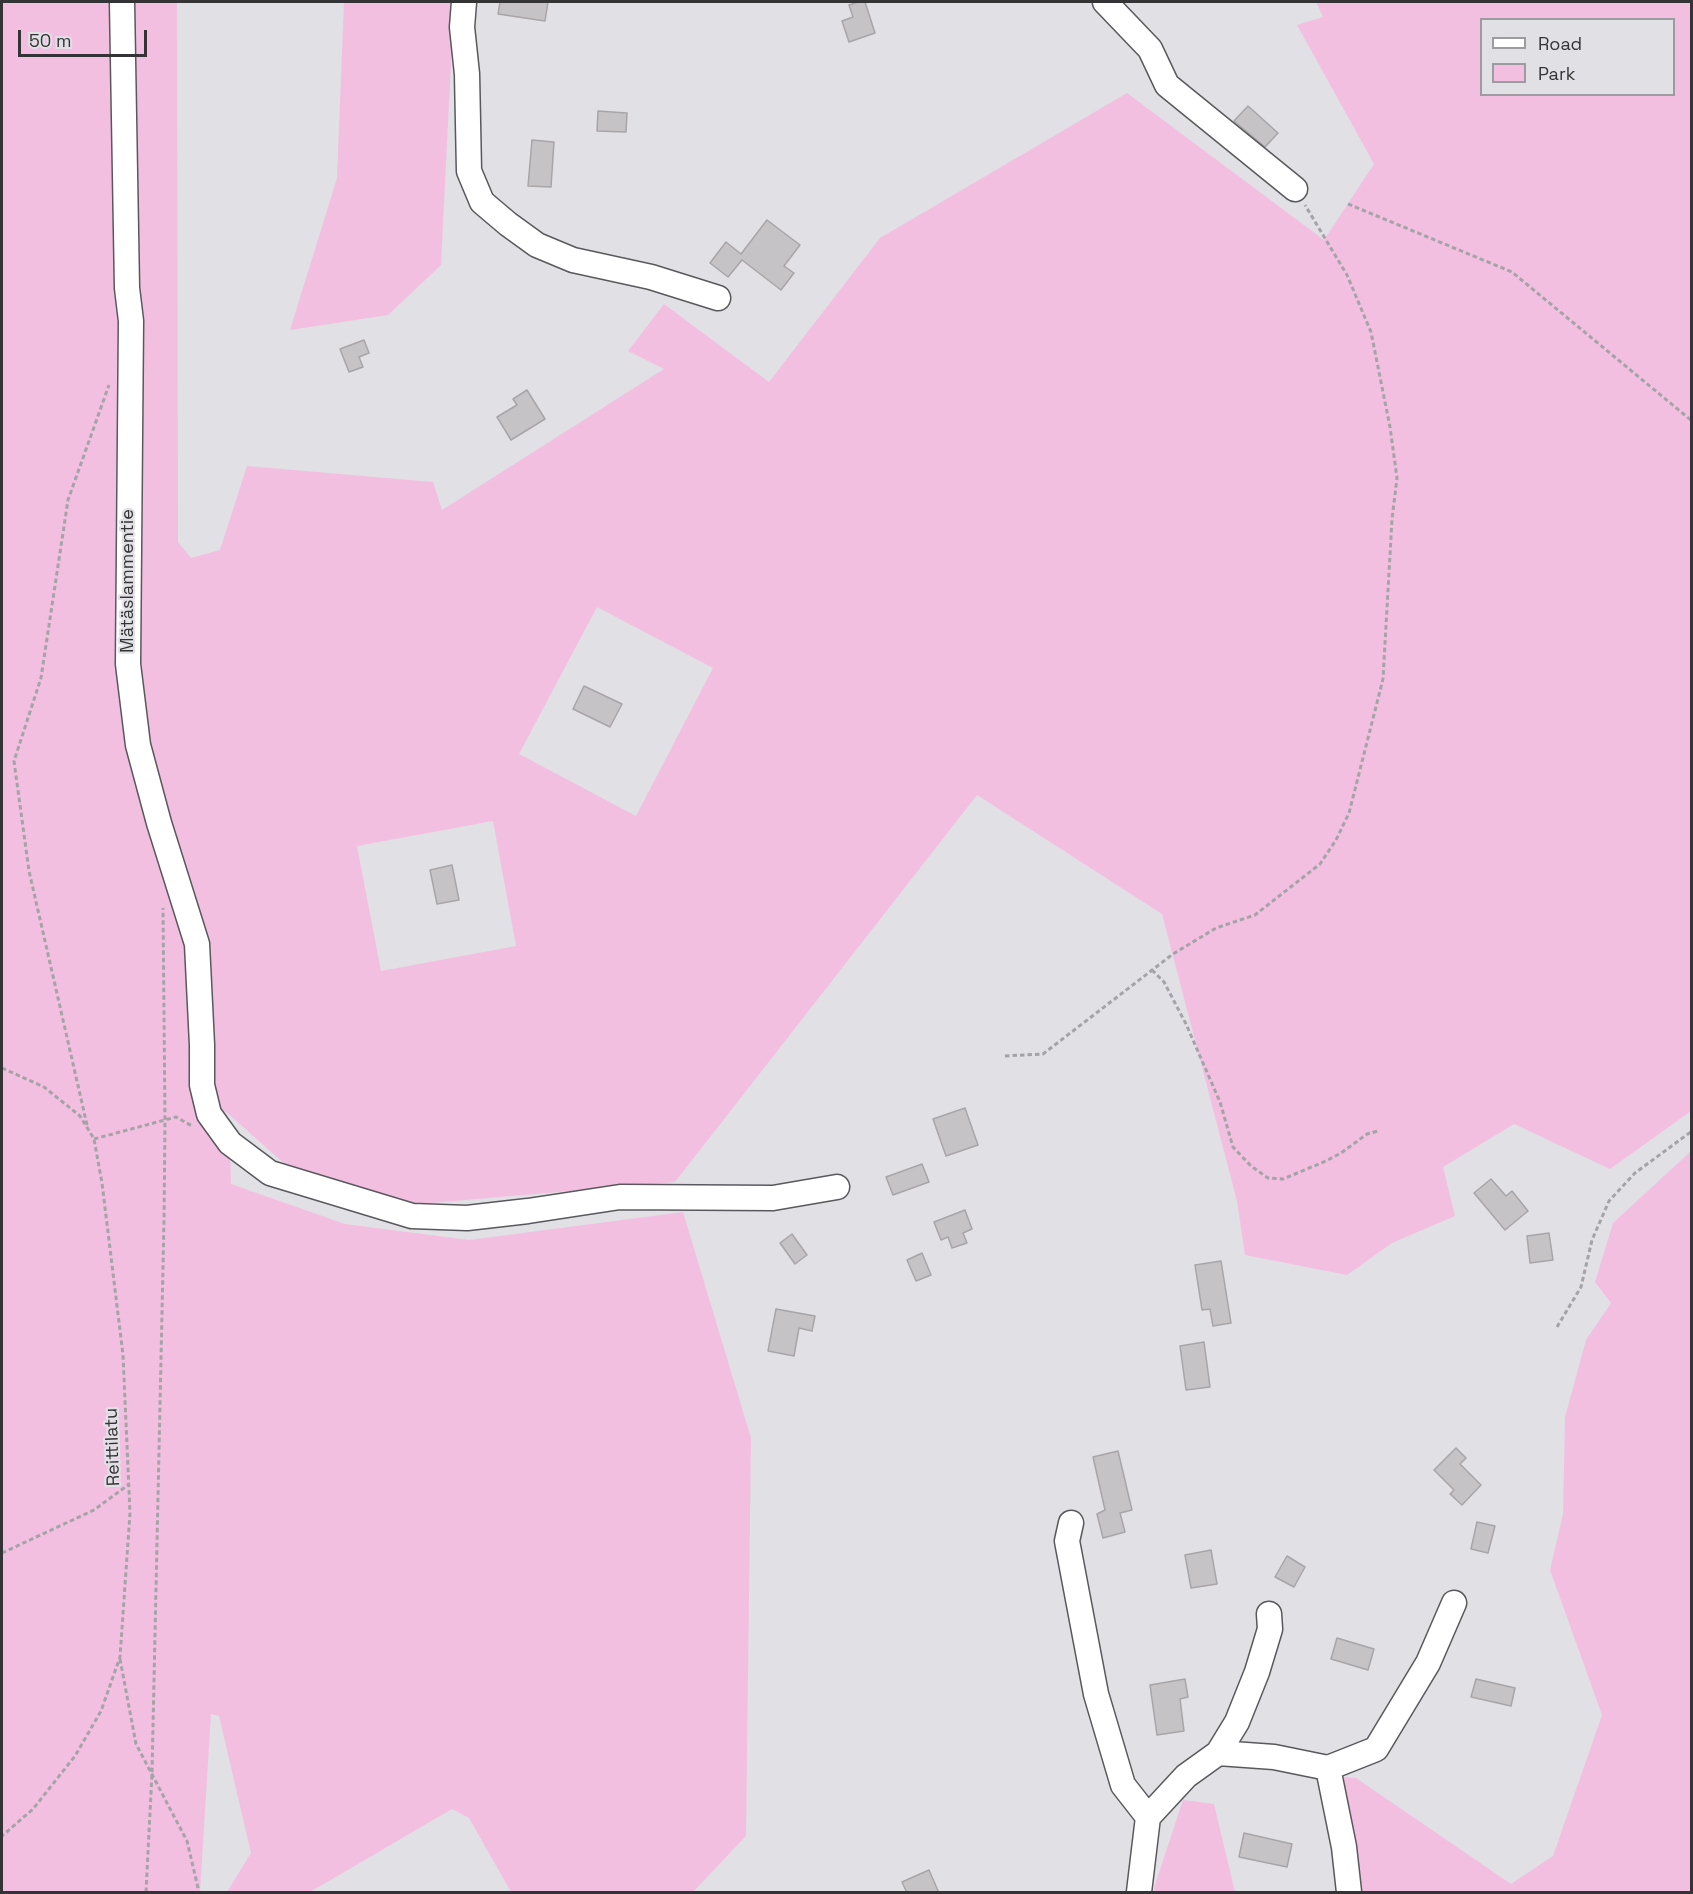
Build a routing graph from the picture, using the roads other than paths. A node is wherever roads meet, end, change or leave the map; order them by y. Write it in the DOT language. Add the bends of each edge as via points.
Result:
graph roads {
  1 [pos="122,2"];
  2 [pos="464,2"];
  3 [pos="1105,2"];
  4 [pos="1295,189"];
  5 [pos="718,298"];
  6 [pos="837,1187"];
  7 [pos="1071,1523"];
  8 [pos="1454,1604"];
  9 [pos="1269,1614"];
  10 [pos="1218,1753"];
  11 [pos="1328,1768"];
  12 [pos="1148,1817"];
  13 [pos="1139,1893"];
  14 [pos="1349,1893"];
  1 -- 6 [label="street, Mätäslammentie" via="127,288 131,321 128,664 138,745 197,944 202,1085 210,1114 230,1143 270,1173 412,1216 467,1218 620,1197 773,1198"];
  2 -- 5 [label="street" via="469,171 482,202 537,245 573,260 651,277"];
  3 -- 4 [label="street" via="1150,49 1167,85"];
  7 -- 12 [label="street" via="1067,1541 1096,1694 1123,1785"];
  8 -- 11 [label="street" via="1428,1663 1376,1749"];
  9 -- 10 [label="street" via="1270,1629 1257,1672 1238,1722"];
  10 -- 11 [label="street" via="1274,1757"];
  10 -- 12 [label="street" via="1186,1776"];
  11 -- 14 [label="street"];
  12 -- 13 [label="street"];
}
